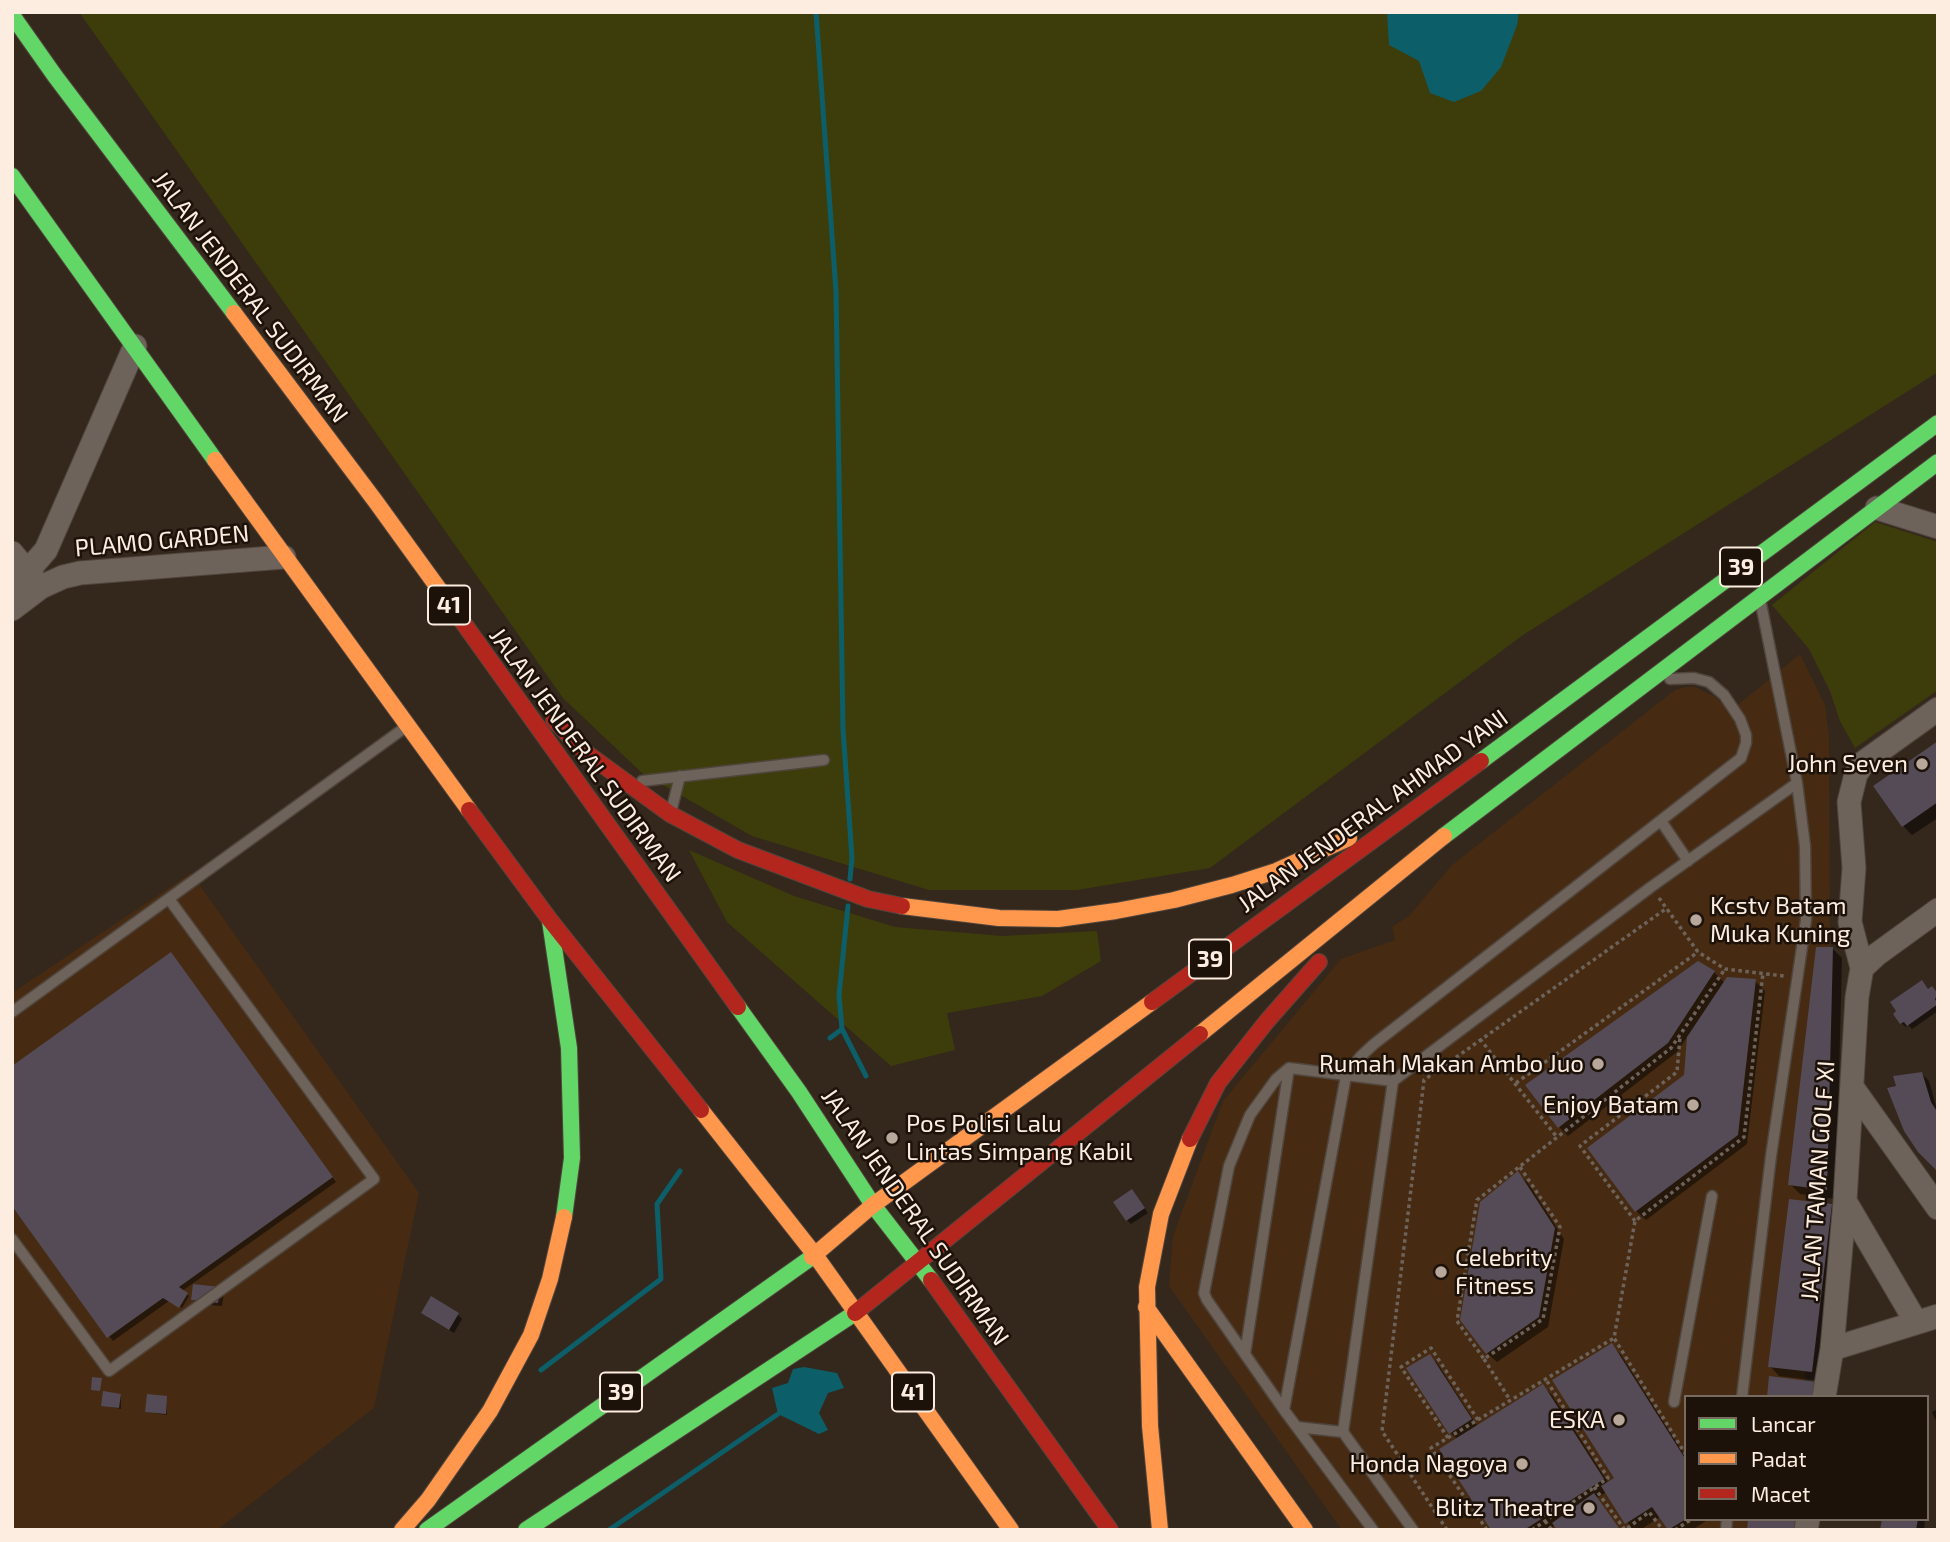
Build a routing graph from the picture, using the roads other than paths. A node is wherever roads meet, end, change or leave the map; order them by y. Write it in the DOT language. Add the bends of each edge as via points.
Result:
graph roads {
  1 [pos="12,15"];
  2 [pos="12,176"];
  3 [pos="135,346"];
  4 [pos="1938,423"];
  5 [pos="1938,462"];
  6 [pos="376,502"];
  7 [pos="1877,508"];
  8 [pos="1938,527"];
  9 [pos="12,553"];
  10 [pos="284,557"];
  11 [pos="27,581"];
  12 [pos="1760,598"];
  13 [pos="12,610"];
  14 [pos="1653,680"];
  15 [pos="1938,709"];
  16 [pos="408,726"];
  17 [pos="1557,728"];
  18 [pos="824,760"];
  19 [pos="680,776"];
  20 [pos="625,783"];
  21 [pos="1797,783"];
  22 [pos="1416,808"];
  23 [pos="670,814"];
  24 [pos="1661,821"];
  25 [pos="1447,834"];
  26 [pos="1688,861"];
  27 [pos="169,899"];
  28 [pos="1938,910"];
  29 [pos="550,920"];
  30 [pos="1861,968"];
  31 [pos="12,1012"];
  32 [pos="1289,1068"];
  33 [pos="1346,1076"];
  34 [pos="1393,1082"];
  35 [pos="1852,1087"];
  36 [pos="1712,1196"];
  37 [pos="1845,1201"];
  38 [pos="873,1205"];
  39 [pos="1938,1208"];
  40 [pos="12,1239"];
  41 [pos="815,1255"];
  42 [pos="919,1263"];
  43 [pos="1146,1307"];
  44 [pos="855,1313"];
  45 [pos="1927,1319"];
  46 [pos="1832,1349"];
  47 [pos="1245,1354"];
  48 [pos="1742,1395"];
  49 [pos="1824,1395"];
  50 [pos="1674,1402"];
  51 [pos="1284,1410"];
  52 [pos="1297,1427"];
  53 [pos="1343,1432"];
  54 [pos="432,1528"];
  55 [pos="402,1530"];
  56 [pos="526,1530"];
  57 [pos="1011,1530"];
  58 [pos="1110,1530"];
  59 [pos="1160,1530"];
  60 [pos="1305,1530"];
  61 [pos="1373,1530"];
  62 [pos="1413,1530"];
  1 -- 6 [label="main road, JALAN JENDERAL SUDIRMAN / 41"];
  2 -- 3 [label="main road, 41"];
  3 -- 10 [label="main road, 41"];
  3 -- 11 [label="street, PLAMO GARDEN" via="46,550"];
  4 -- 17 [label="main road, JALAN JENDERAL AHMAD YANI / 39"];
  5 -- 7 [label="main road, JALAN JENDERAL AHMAD YANI / 39"];
  6 -- 20 [label="main road" via="533,698 585,752"];
  6 -- 38 [label="main road, JALAN JENDERAL SUDIRMAN / 41" via="799,1092"];
  7 -- 8 [label="street"];
  7 -- 12 [label="main road, JALAN JENDERAL AHMAD YANI / 39"];
  9 -- 11 [label="street"];
  10 -- 11 [label="street, PLAMO GARDEN"];
  10 -- 16 [label="main road, 41"];
  11 -- 13 [label="street, PLAMO GARDEN"];
  12 -- 14 [label="main road, JALAN JENDERAL AHMAD YANI / 39"];
  12 -- 21 [label="lane"];
  14 -- 17 [label="main road, JALAN JENDERAL AHMAD YANI / 39"];
  14 -- 24 [label="lane" via="1709,682 1730,702 1746,735 1744,749 1734,764"];
  15 -- 30 [label="street" via="1864,762 1856,774 1849,802 1854,868 1850,922"];
  16 -- 27 [label="lane"];
  16 -- 29 [label="main road, 41"];
  17 -- 22 [label="main road, JALAN JENDERAL AHMAD YANI / 39"];
  17 -- 25 [label="main road, JALAN JENDERAL AHMAD YANI / 39"];
  18 -- 19 [label="lane"];
  19 -- 20 [label="lane"];
  19 -- 23 [label="lane"];
  20 -- 23 [label="main road"];
  21 -- 26 [label="lane"];
  21 -- 48 [label="lane" via="1805,846 1806,920"];
  22 -- 23 [label="main road" via="1276,871 1174,900 1058,919 999,918 868,899 738,850"];
  22 -- 38 [label="main road, JALAN JENDERAL AHMAD YANI / 39"];
  24 -- 26 [label="lane"];
  24 -- 33 [label="lane" via="1374,1044"];
  25 -- 42 [label="main road, JALAN JENDERAL AHMAD YANI / 39"];
  25 -- 43 [label="main road" via="1332,948 1266,1021 1219,1083 1189,1140 1161,1214"];
  26 -- 34 [label="lane"];
  27 -- 31 [label="lane"];
  27 -- 40 [label="lane" via="374,1179 109,1371"];
  28 -- 30 [label="street"];
  29 -- 41 [label="main road, 41"];
  29 -- 55 [label="main road" via="569,1048 572,1158 550,1279 531,1335 490,1411"];
  30 -- 35 [label="street, JALAN TAMAN GOLF XI"];
  32 -- 33 [label="lane"];
  32 -- 47 [label="lane"];
  32 -- 47 [label="lane" via="1250,1115 1229,1166 1204,1293"];
  33 -- 34 [label="lane"];
  33 -- 51 [label="lane"];
  34 -- 53 [label="lane"];
  35 -- 37 [label="street, JALAN TAMAN GOLF XI"];
  35 -- 39 [label="street"];
  36 -- 50 [label="lane"];
  37 -- 45 [label="street"];
  37 -- 46 [label="street, JALAN TAMAN GOLF XI"];
  38 -- 41 [label="main road, JALAN JENDERAL AHMAD YANI / 39"];
  38 -- 42 [label="main road, JALAN JENDERAL SUDIRMAN / 41"];
  41 -- 44 [label="main road, 41"];
  41 -- 54 [label="main road, JALAN JENDERAL AHMAD YANI / 39"];
  42 -- 44 [label="main road, JALAN JENDERAL AHMAD YANI / 39"];
  42 -- 58 [label="main road, JALAN JENDERAL SUDIRMAN / 41"];
  43 -- 59 [label="main road"];
  43 -- 60 [label="main road"];
  44 -- 56 [label="main road, JALAN JENDERAL AHMAD YANI / 39"];
  44 -- 57 [label="main road, 41"];
  45 -- 46 [label="street"];
  46 -- 49 [label="street, JALAN TAMAN GOLF XI"];
  47 -- 51 [label="lane"];
  51 -- 52 [label="lane"];
  52 -- 53 [label="lane"];
  52 -- 61 [label="lane"];
  53 -- 62 [label="lane"];
}
